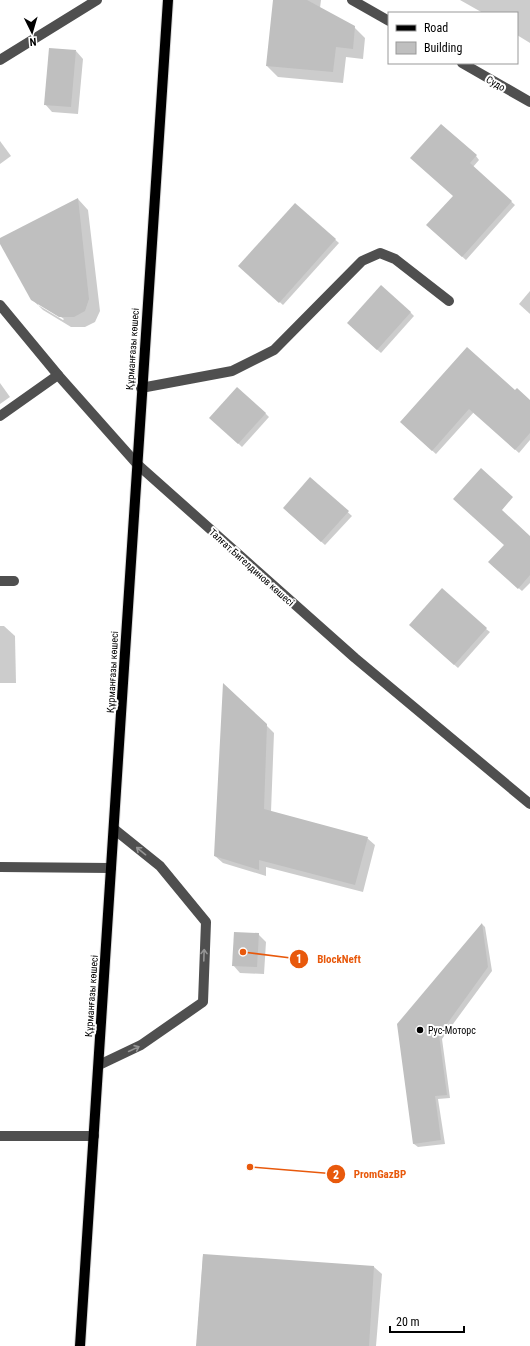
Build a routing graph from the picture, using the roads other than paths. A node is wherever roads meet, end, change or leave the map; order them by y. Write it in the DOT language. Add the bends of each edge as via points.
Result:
graph roads {
  1 [pos="98,0"];
  2 [pos="168,0"];
  3 [pos="352,0"];
  4 [pos="388,20"];
  5 [pos="0,60"];
  6 [pos="464,64"];
  7 [pos="530,102"];
  8 [pos="448,301"];
  9 [pos="0,304"];
  10 [pos="58,375"];
  11 [pos="141,388"];
  12 [pos="0,416"];
  13 [pos="137,464"];
  14 [pos="0,582"];
  15 [pos="14,582"];
  16 [pos="530,804"];
  17 [pos="114,829"];
  18 [pos="0,867"];
  19 [pos="111,868"];
  20 [pos="99,1065"];
  21 [pos="0,1136"];
  22 [pos="94,1136"];
  23 [pos="80,1346"];
  1 -- 5 [label="street"];
  2 -- 11 [label="main road, Құрманғазы көшесі"];
  3 -- 4 [label="street"];
  6 -- 7 [label="street, Судо"];
  8 -- 11 [label="street" via="395,259 380,253 362,261 274,350 232,372"];
  9 -- 10 [label="street, Талғат Бигелдинов көшесі"];
  10 -- 12 [label="street"];
  10 -- 13 [label="street, Талғат Бигелдинов көшесі"];
  11 -- 13 [label="main road, Құрманғазы көшесі"];
  13 -- 16 [label="street, Талғат Бигелдинов көшесі" via="355,658"];
  13 -- 17 [label="main road, Құрманғазы көшесі"];
  14 -- 15 [label="street"];
  17 -- 19 [label="main road, Құрманғазы көшесі"];
  20 -- 17 [label="street, one-way" via="141,1045 202,1002 206,922 160,866"];
  18 -- 19 [label="street"];
  19 -- 20 [label="main road, Құрманғазы көшесі"];
  20 -- 22 [label="main road, Құрманғазы көшесі"];
  21 -- 22 [label="street"];
  22 -- 23 [label="main road, Құрманғазы көшесі"];
}
